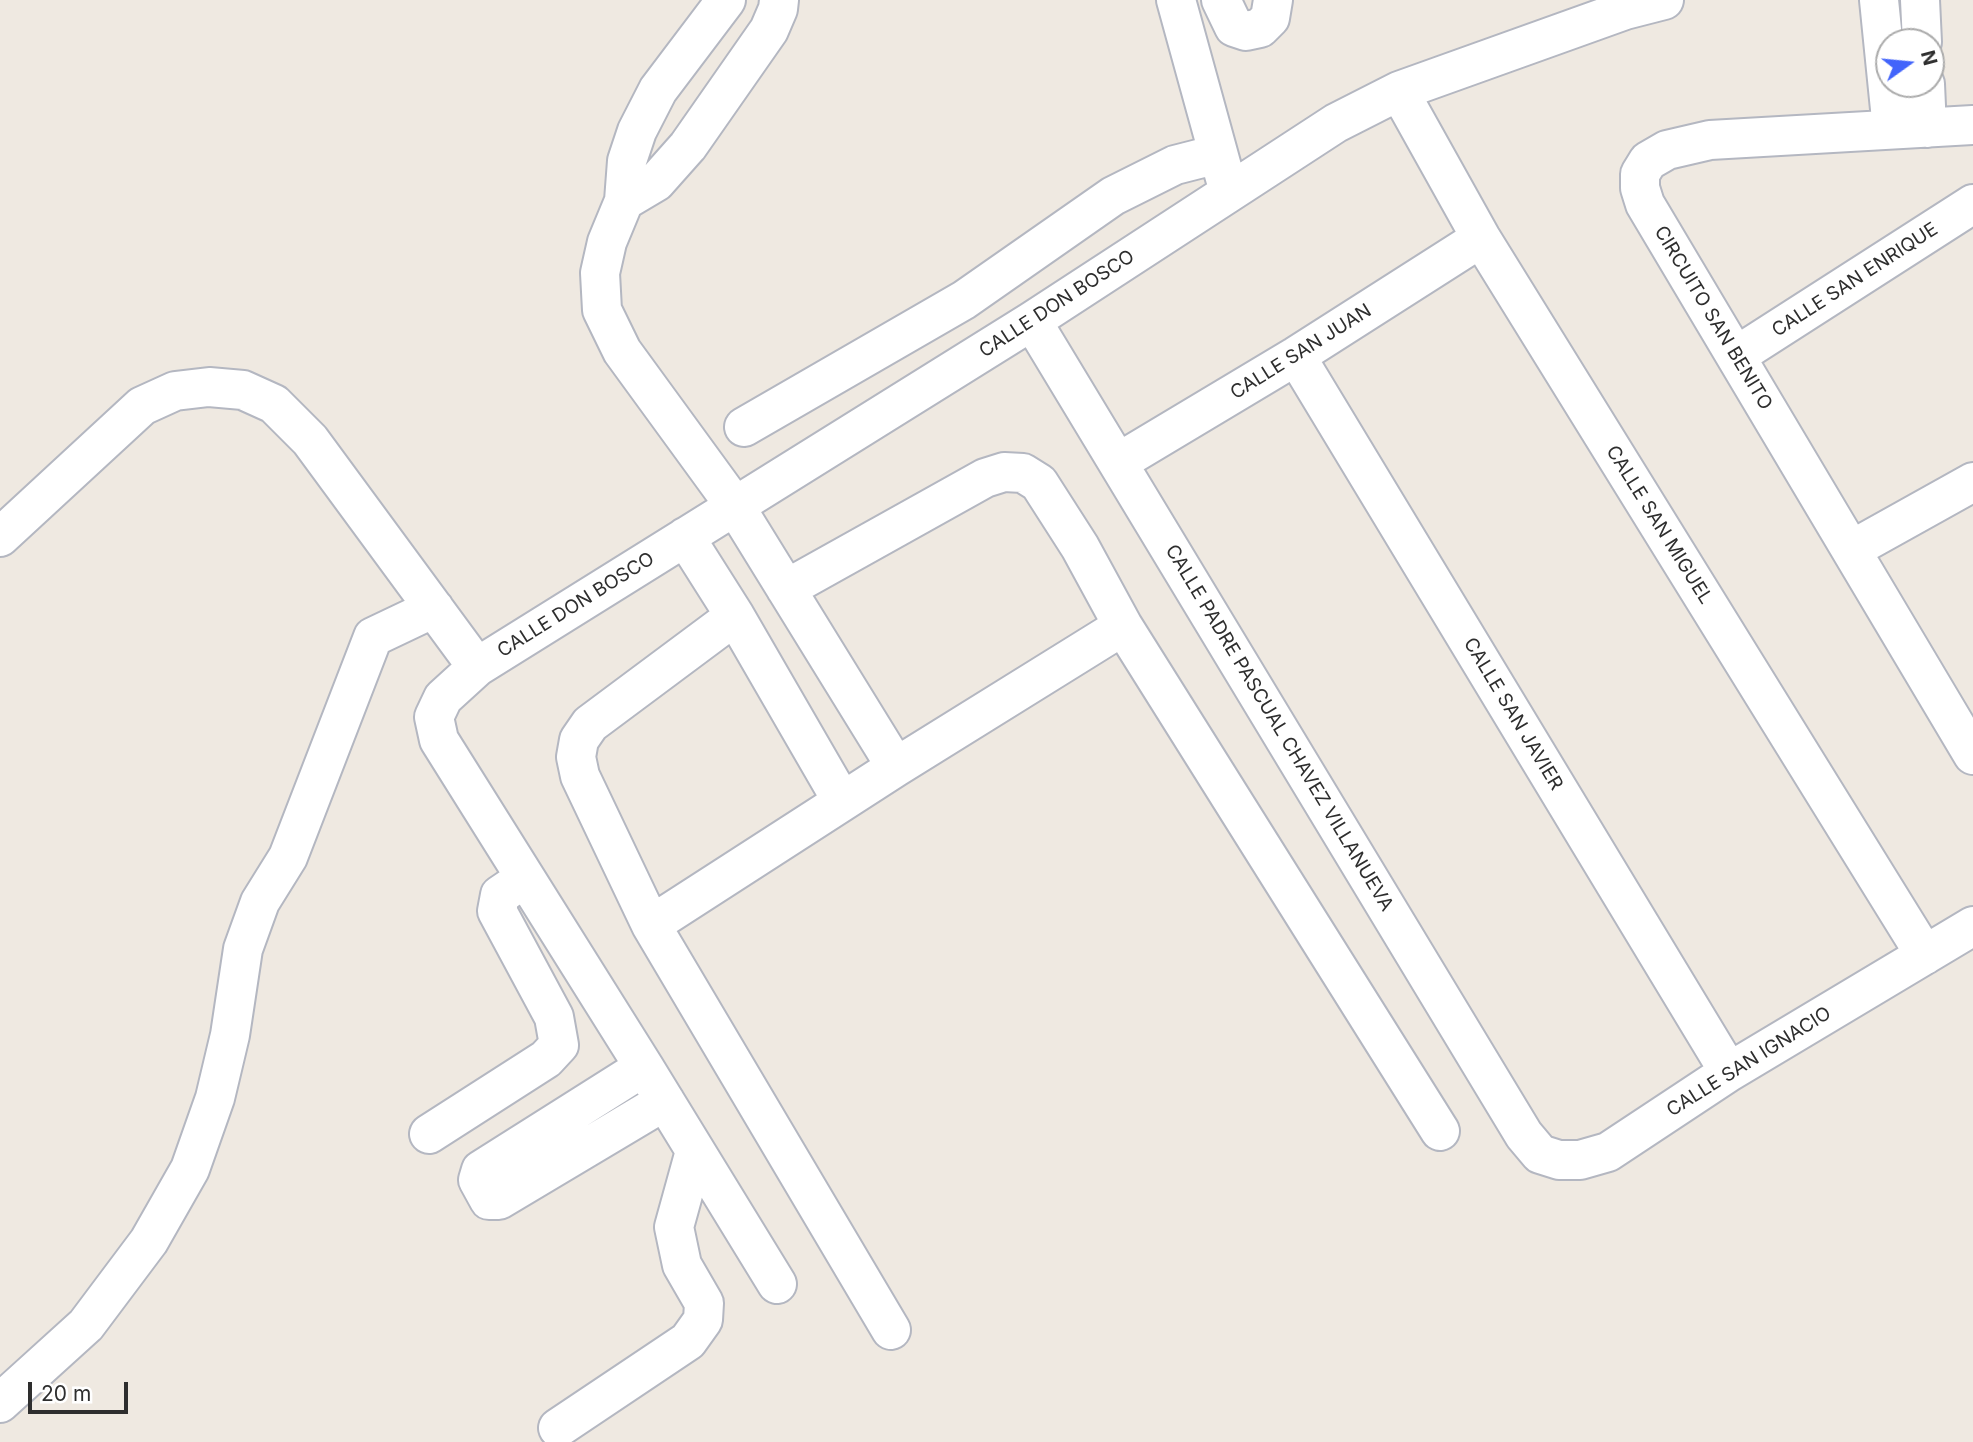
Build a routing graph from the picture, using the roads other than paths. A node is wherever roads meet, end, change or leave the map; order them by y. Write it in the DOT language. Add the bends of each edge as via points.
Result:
graph roads {
  1 [pos="726,0"];
  2 [pos="779,0"];
  3 [pos="1176,0"];
  4 [pos="1222,0"];
  5 [pos="1273,0"];
  6 [pos="1664,0"];
  7 [pos="1879,0"];
  8 [pos="1920,0"];
  9 [pos="1922,28"];
  10 [pos="1399,91"];
  11 [pos="1920,98"];
  12 [pos="1973,125"];
  13 [pos="1909,129"];
  14 [pos="1218,153"];
  15 [pos="1229,193"];
  16 [pos="624,201"];
  17 [pos="1973,204"];
  18 [pos="1482,238"];
  19 [pos="1032,321"];
  20 [pos="1296,356"];
  21 [pos="1736,356"];
  22 [pos="744,427"];
  23 [pos="1119,462"];
  24 [pos="1973,482"];
  25 [pos="735,506"];
  26 [pos="0,537"];
  27 [pos="685,537"];
  28 [pos="1851,550"];
  29 [pos="786,589"];
  30 [pos="434,608"];
  31 [pos="735,616"];
  32 [pos="1123,626"];
  33 [pos="822,648"];
  34 [pos="477,667"];
  35 [pos="772,679"];
  36 [pos="1973,754"];
  37 [pos="896,766"];
  38 [pos="842,801"];
  39 [pos="525,878"];
  40 [pos="651,925"];
  41 [pos="1973,926"];
  42 [pos="1925,955"];
  43 [pos="644,1067"];
  44 [pos="1730,1072"];
  45 [pos="665,1101"];
  46 [pos="1440,1131"];
  47 [pos="429,1134"];
  48 [pos="1524,1135"];
  49 [pos="695,1151"];
  50 [pos="777,1284"];
  51 [pos="891,1331"];
  52 [pos="0,1403"];
  53 [pos="558,1427"];
  1 -- 16 [label="street" via="658,90 642,120 627,161"];
  2 -- 16 [label="street" via="769,30 688,146 656,182"];
  3 -- 14 [label="street"];
  4 -- 5 [label="street" via="1234,27 1246,31 1260,28 1270,18"];
  6 -- 10 [label="street, CALLE DON BOSCO"];
  7 -- 13 [label="street"];
  8 -- 9 [label="street"];
  10 -- 15 [label="street, CALLE DON BOSCO" via="1336,123"];
  10 -- 18 [label="street, CALLE SAN MIGUEL"];
  11 -- 13 [label="street"];
  12 -- 13 [label="street, CIRCUITO SAN BENITO"];
  13 -- 21 [label="street, CIRCUITO SAN BENITO" via="1710,140 1667,150 1648,161 1640,174 1645,204"];
  14 -- 15 [label="street"];
  14 -- 22 [label="street" via="1144,178 964,300"];
  15 -- 19 [label="street, CALLE DON BOSCO"];
  16 -- 25 [label="street" via="600,274 602,310 622,351"];
  17 -- 21 [label="street, CALLE SAN ENRIQUE"];
  18 -- 20 [label="street, CALLE SAN JUAN"];
  18 -- 42 [label="street, CALLE SAN MIGUEL"];
  19 -- 23 [label="street, CALLE PADRE PASCUAL CHAVEZ VILLANUEVA"];
  19 -- 25 [label="street, CALLE DON BOSCO"];
  20 -- 23 [label="street, CALLE SAN JUAN"];
  20 -- 44 [label="street, CALLE SAN JAVIER"];
  21 -- 28 [label="street, CIRCUITO SAN BENITO"];
  23 -- 48 [label="street, CALLE PADRE PASCUAL CHAVEZ VILLANUEVA"];
  24 -- 28 [label="street"];
  25 -- 27 [label="street, CALLE DON BOSCO"];
  25 -- 29 [label="street"];
  26 -- 30 [label="street" via="142,406 175,391 243,390 274,404 310,440"];
  27 -- 31 [label="street"];
  27 -- 34 [label="street, CALLE DON BOSCO"];
  28 -- 36 [label="street, CIRCUITO SAN BENITO"];
  29 -- 32 [label="street" via="985,478 1003,472 1023,473 1039,482"];
  29 -- 33 [label="street"];
  30 -- 34 [label="street"];
  30 -- 52 [label="street" via="373,637 288,857 260,902 247,937 215,1098 190,1169 149,1241 86,1325"];
  31 -- 35 [label="street"];
  31 -- 40 [label="street" via="590,724 579,740 580,776"];
  32 -- 37 [label="street"];
  32 -- 46 [label="street"];
  33 -- 35 [label="street"];
  33 -- 37 [label="street"];
  34 -- 39 [label="street, CALLE DON BOSCO" via="443,698 434,717 439,740"];
  35 -- 38 [label="street"];
  37 -- 38 [label="street"];
  38 -- 40 [label="street"];
  39 -- 43 [label="street, CALLE DON BOSCO"];
  39 -- 47 [label="street" via="500,895 497,911 554,1017 559,1045 545,1059"];
  40 -- 51 [label="street"];
  41 -- 42 [label="street, CALLE SAN IGNACIO"];
  42 -- 44 [label="street, CALLE SAN IGNACIO"];
  43 -- 45 [label="street, CALLE DON BOSCO"];
  43 -- 45 [label="street" via="481,1170 478,1180 489,1200 499,1200"];
  44 -- 48 [label="street, CALLE SAN IGNACIO" via="1608,1152 1559,1160 1540,1154"];
  45 -- 49 [label="street, CALLE DON BOSCO"];
  49 -- 50 [label="street, CALLE DON BOSCO"];
  49 -- 53 [label="street" via="674,1227 682,1265 704,1303 703,1320 688,1341"];
}
